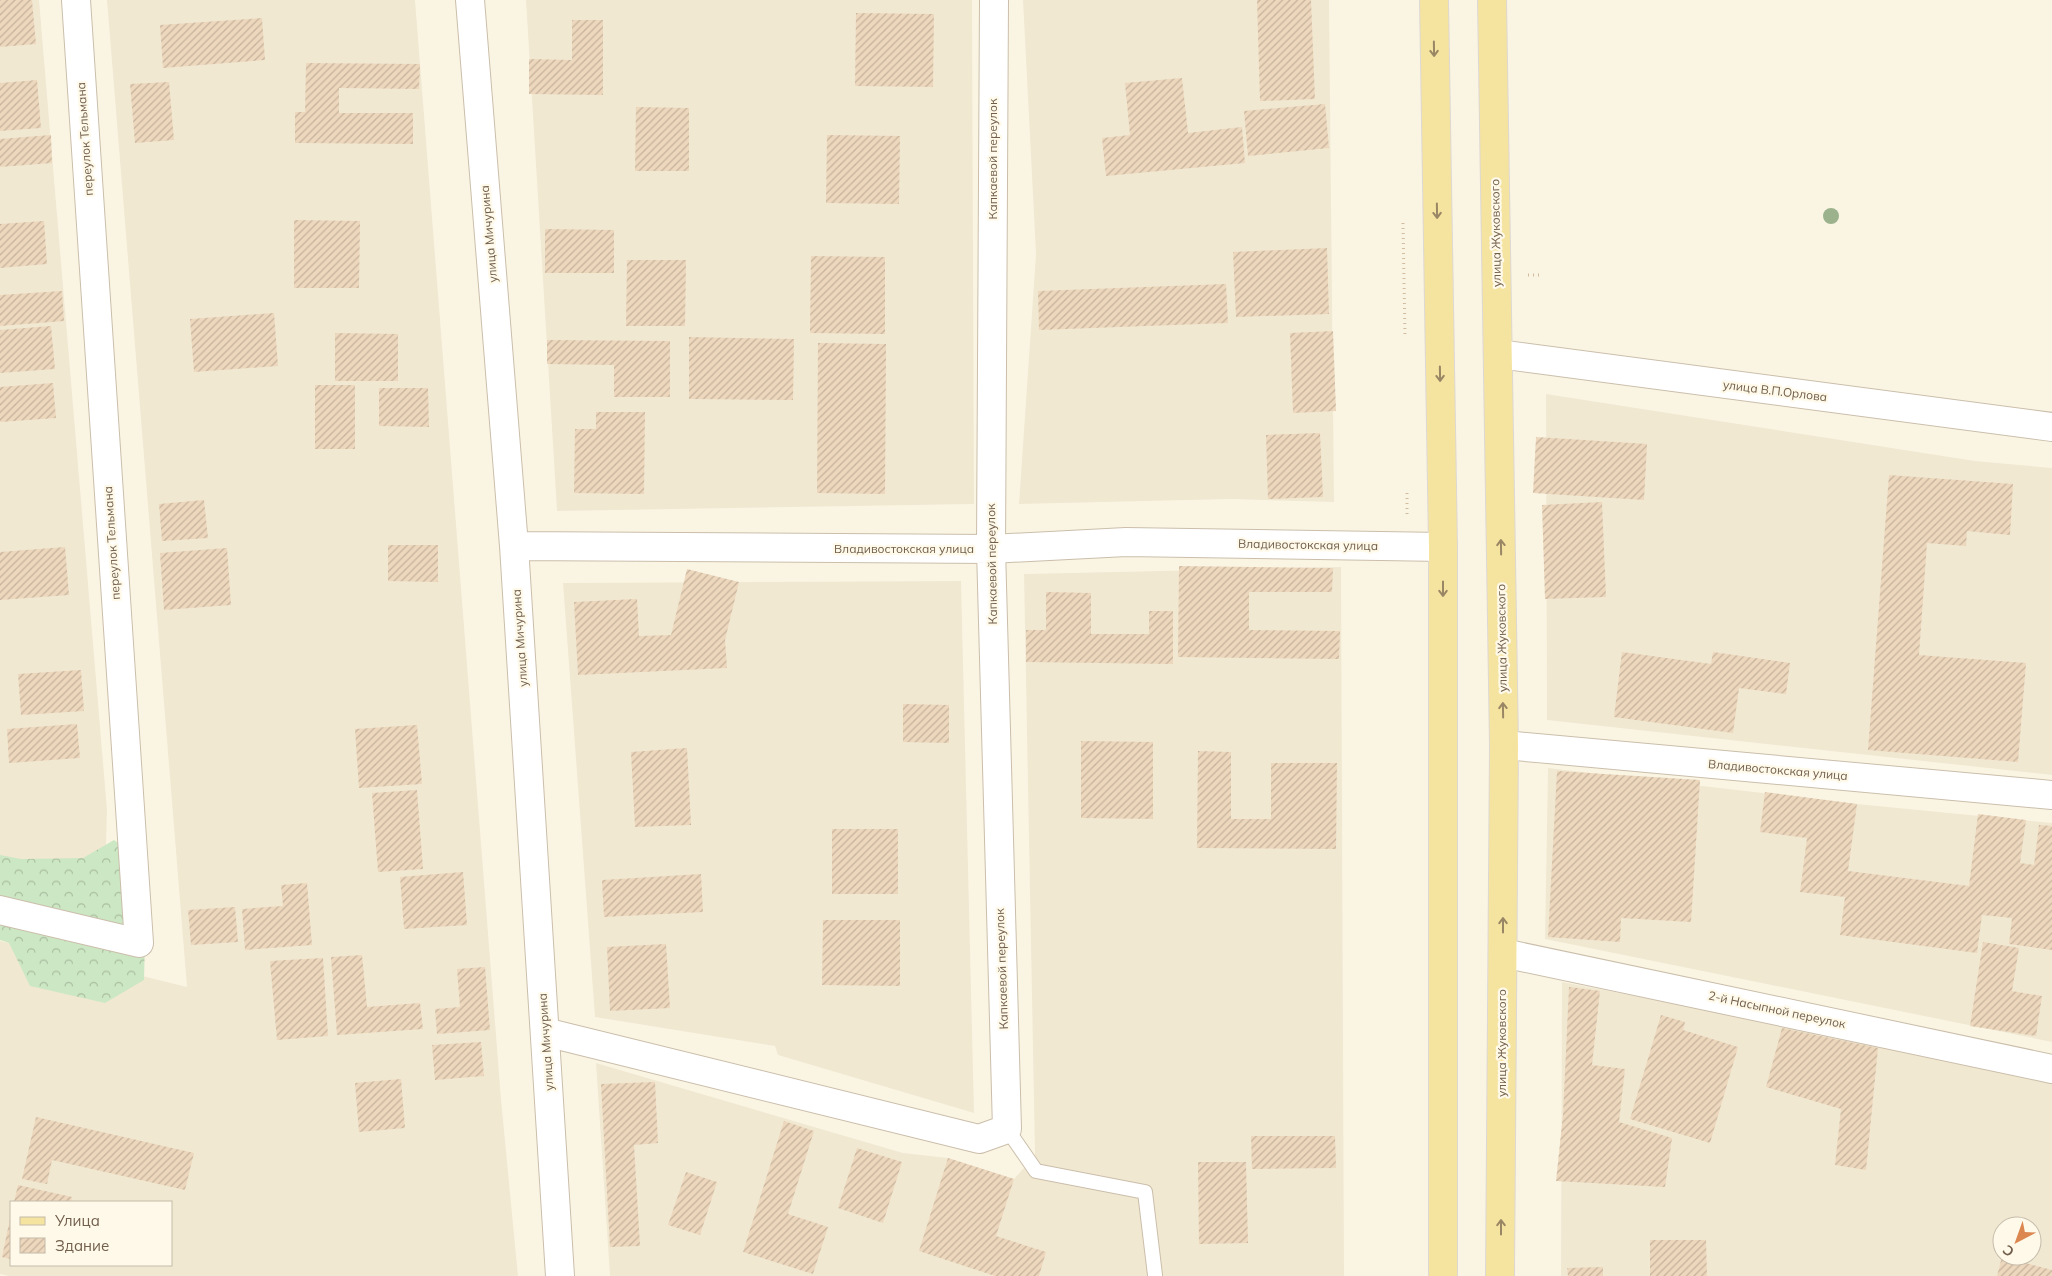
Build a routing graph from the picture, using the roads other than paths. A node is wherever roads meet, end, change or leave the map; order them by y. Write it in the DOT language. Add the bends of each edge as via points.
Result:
graph roads {
  1 [pos="76,0"];
  2 [pos="470,0"];
  3 [pos="994,0"];
  4 [pos="1434,0"];
  5 [pos="1492,0"];
  6 [pos="1498,354"];
  7 [pos="2052,427"];
  8 [pos="514,546"];
  9 [pos="1443,548"];
  10 [pos="991,549"];
  11 [pos="1504,745"];
  12 [pos="2052,795"];
  13 [pos="0,910"];
  14 [pos="1503,953"];
  15 [pos="545,1032"];
  16 [pos="2052,1069"];
  17 [pos="1007,1128"];
  18 [pos="1156,1275"];
  19 [pos="560,1276"];
  20 [pos="1443,1276"];
  21 [pos="1500,1276"];
  1 -- 13 [label="street, переулок Тельмана" via="139,943"];
  2 -- 8 [label="street, улица Мичурина"];
  3 -- 10 [label="street, Капкаевой переулок"];
  4 -- 9 [label="main road, one-way"];
  5 -- 6 [label="main road, улица Жуковского"];
  6 -- 7 [label="street, улица В.П.Орлова"];
  11 -- 6 [label="main road, улица Жуковского, one-way"];
  8 -- 10 [label="street, Владивостокская улица"];
  8 -- 15 [label="street, улица Мичурина"];
  9 -- 10 [label="street, Владивостокская улица" via="1126,542"];
  9 -- 20 [label="main road, one-way"];
  10 -- 17 [label="street, Капкаевой переулок"];
  11 -- 12 [label="street, Владивостокская улица"];
  14 -- 11 [label="main road, улица Жуковского, one-way"];
  14 -- 16 [label="street, 2-й Насыпной переулок"];
  21 -- 14 [label="main road, улица Жуковского, one-way"];
  15 -- 17 [label="street" via="979,1139"];
  15 -- 19 [label="street, улица Мичурина"];
  17 -- 18 [label="lane" via="1036,1171 1145,1192"];
}
